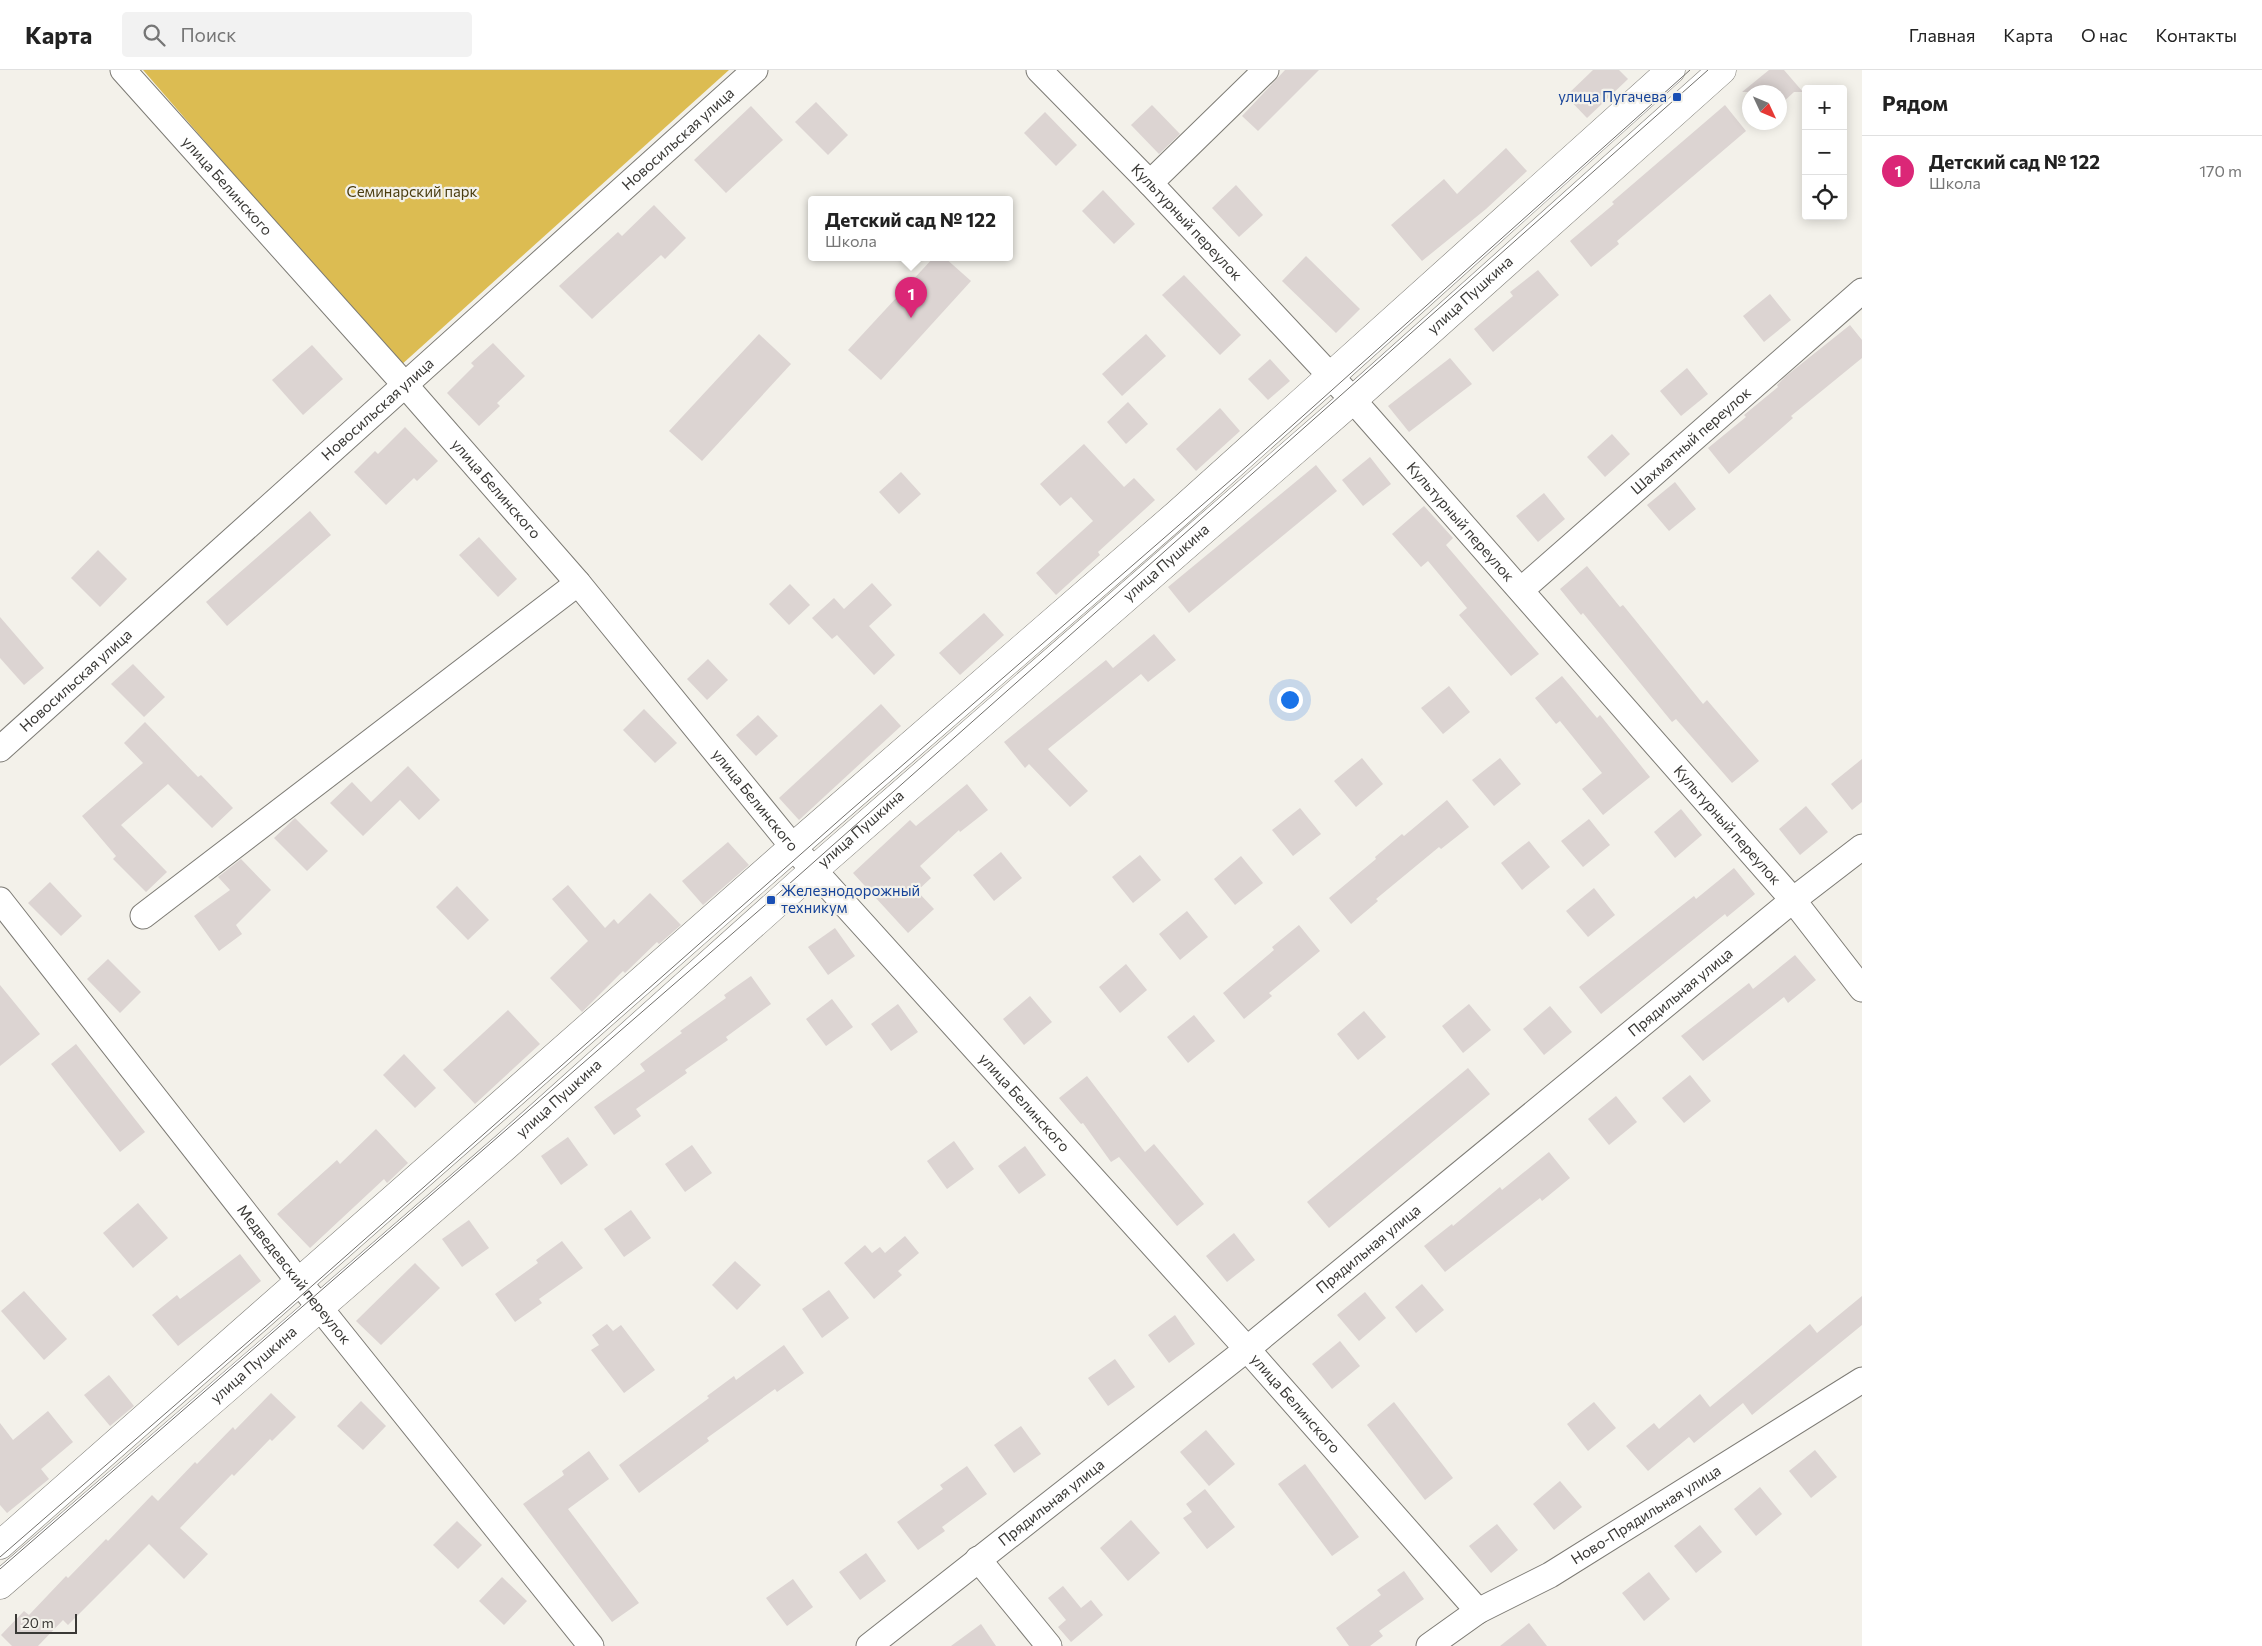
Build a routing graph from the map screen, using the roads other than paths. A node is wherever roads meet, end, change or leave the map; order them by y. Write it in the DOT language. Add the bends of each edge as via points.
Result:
graph roads {
  1 [pos="123,70"];
  2 [pos="755,70"];
  3 [pos="1039,70"];
  4 [pos="1266,70"];
  5 [pos="1672,70"];
  6 [pos="1722,70"];
  7 [pos="1150,182"];
  8 [pos="1862,291"];
  9 [pos="1331,376"];
  10 [pos="406,386"];
  11 [pos="1353,400"];
  12 [pos="578,583"];
  13 [pos="1521,590"];
  14 [pos="0,748"];
  15 [pos="793,847"];
  16 [pos="1862,847"];
  17 [pos="814,870"];
  18 [pos="0,900"];
  19 [pos="1793,900"];
  20 [pos="143,916"];
  21 [pos="1862,989"];
  22 [pos="300,1283"];
  23 [pos="320,1308"];
  24 [pos="1247,1349"];
  25 [pos="1862,1380"];
  26 [pos="0,1545"];
  27 [pos="978,1559"];
  28 [pos="0,1585"];
  29 [pos="1478,1611"];
  30 [pos="591,1646"];
  31 [pos="869,1646"];
  32 [pos="1049,1646"];
  33 [pos="1429,1646"];
  1 -- 10 [label="street, улица Белинского"];
  2 -- 10 [label="street, Новосильская улица"];
  3 -- 7 [label="street, Культурный переулок"];
  4 -- 7 [label="street"];
  5 -- 9 [label="main road, улица Пушкина"];
  6 -- 11 [label="main road, улица Пушкина"];
  7 -- 9 [label="street, Культурный переулок"];
  8 -- 13 [label="street, Шахматный переулок"];
  9 -- 11 [label="street, Культурный переулок"];
  9 -- 15 [label="main road, улица Пушкина"];
  10 -- 12 [label="street, улица Белинского"];
  10 -- 14 [label="street, Новосильская улица"];
  11 -- 13 [label="street, Культурный переулок"];
  11 -- 17 [label="main road, улица Пушкина"];
  12 -- 15 [label="street, улица Белинского"];
  12 -- 20 [label="street"];
  13 -- 19 [label="street, Культурный переулок"];
  15 -- 17 [label="street, улица Белинского"];
  15 -- 22 [label="main road, улица Пушкина"];
  16 -- 19 [label="street, Прядильная улица"];
  17 -- 23 [label="main road, улица Пушкина"];
  17 -- 24 [label="street, улица Белинского"];
  18 -- 22 [label="street, Медведевский переулок"];
  19 -- 21 [label="street, Культурный переулок"];
  19 -- 24 [label="street, Прядильная улица"];
  22 -- 23 [label="street, Медведевский переулок"];
  22 -- 26 [label="main road, улица Пушкина"];
  23 -- 28 [label="main road, улица Пушкина"];
  23 -- 30 [label="street, Медведевский переулок"];
  24 -- 27 [label="street, Прядильная улица"];
  24 -- 29 [label="street, улица Белинского"];
  25 -- 29 [label="street, Ново-Прядильная улица" via="1550,1575"];
  27 -- 31 [label="street, Прядильная улица"];
  27 -- 32 [label="street"];
  29 -- 33 [label="street, Ново-Прядильная улица"];
}
